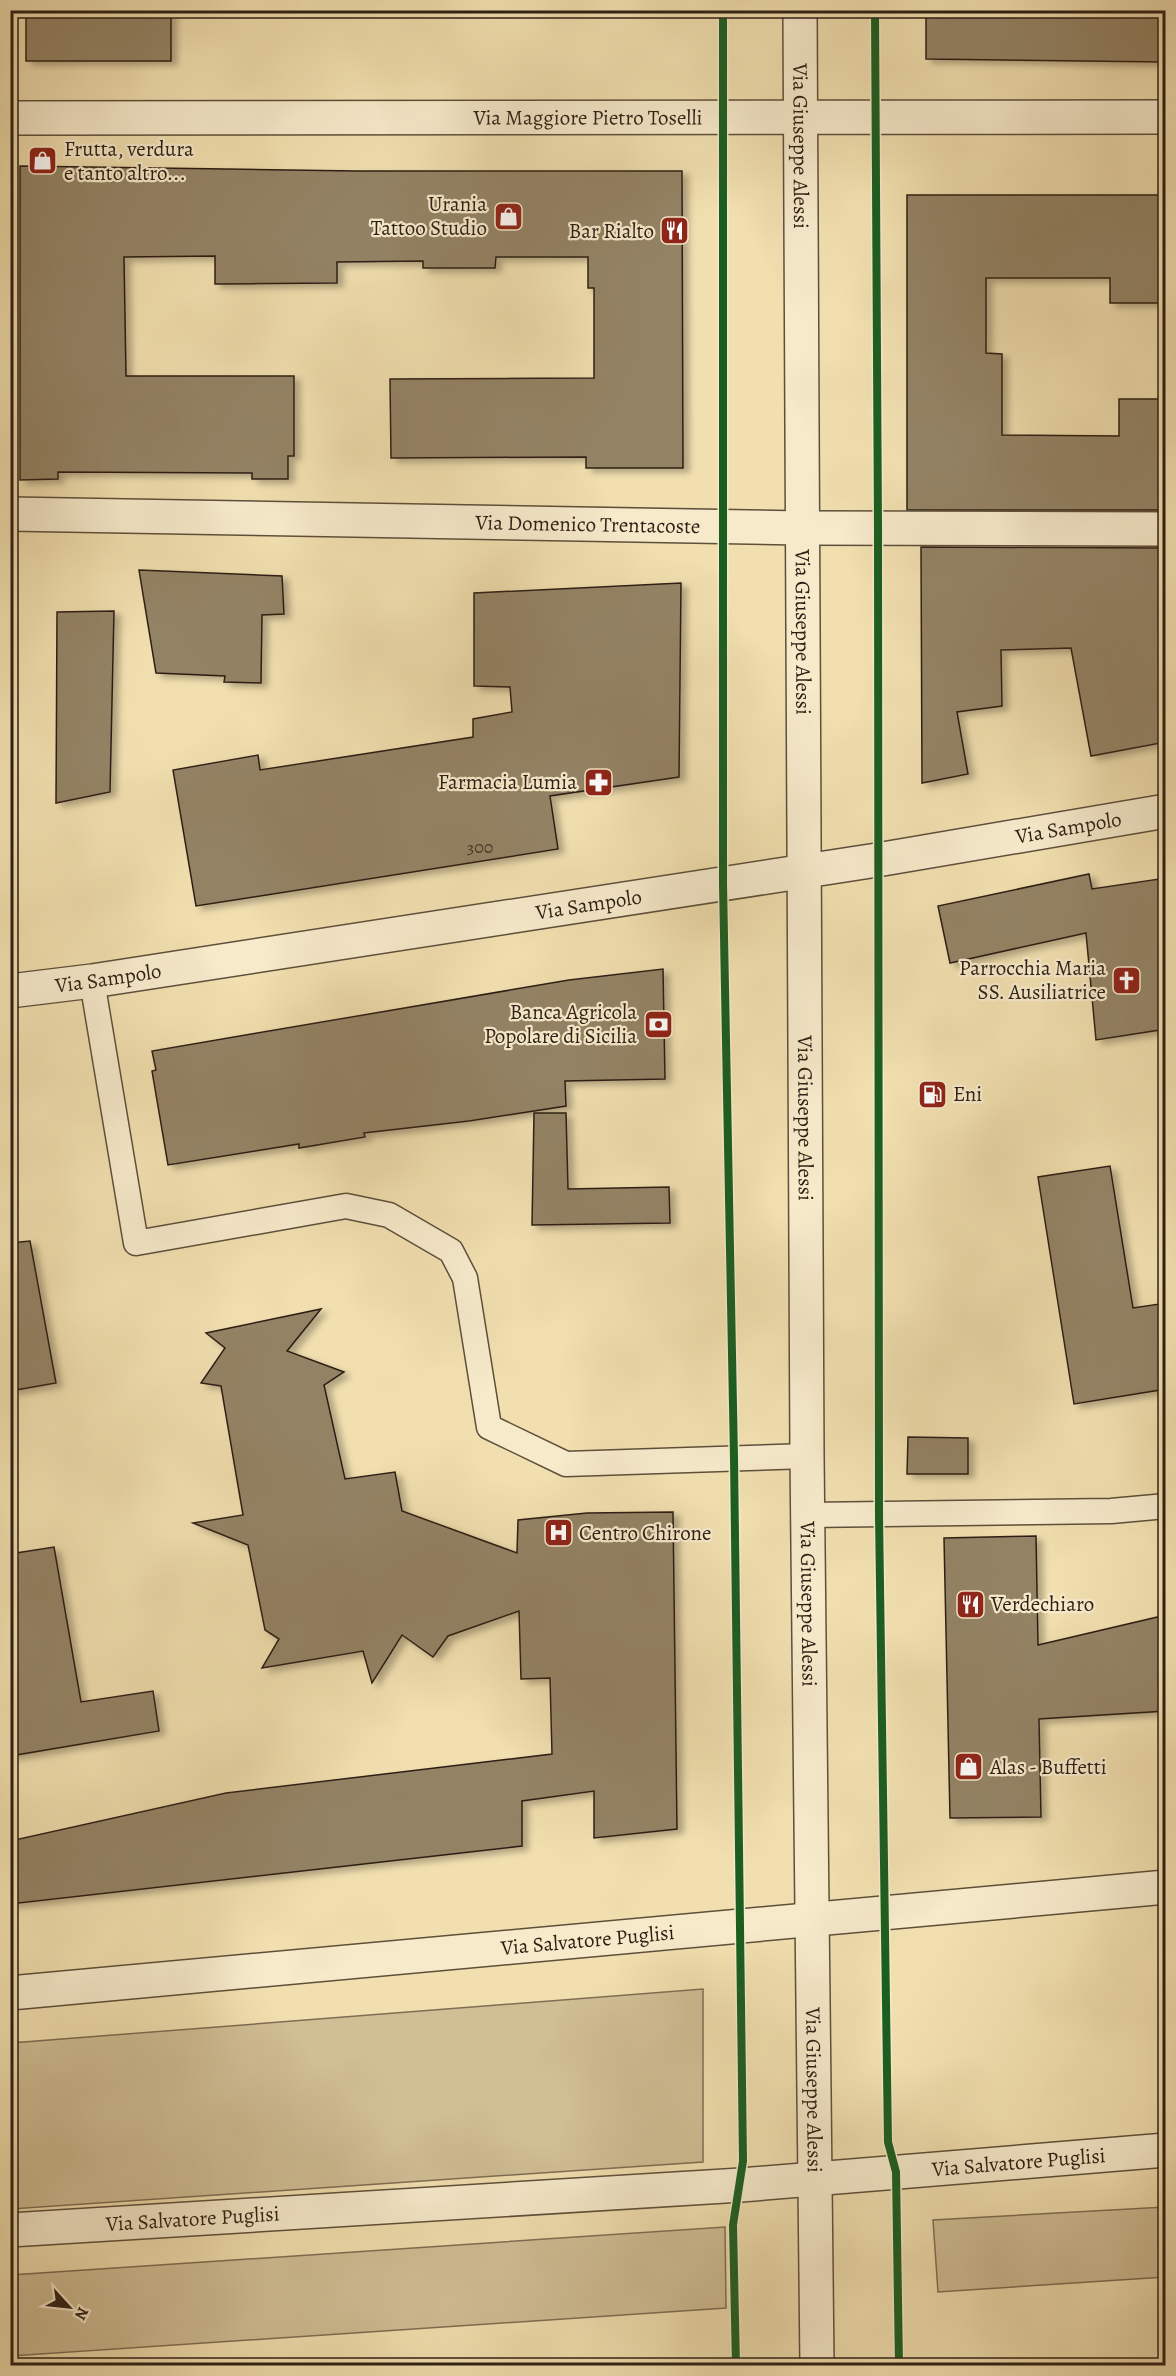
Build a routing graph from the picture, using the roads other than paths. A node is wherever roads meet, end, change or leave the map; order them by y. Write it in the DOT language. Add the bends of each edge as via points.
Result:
graph roads {
  1 [pos="800,10"];
  2 [pos="10,117"];
  3 [pos="1166,117"];
  4 [pos="801,118"];
  5 [pos="10,513"];
  6 [pos="802,528"];
  7 [pos="1166,528"];
  8 [pos="1166,811"];
  9 [pos="804,872"];
  10 [pos="92,981"];
  11 [pos="10,991"];
  12 [pos="807,1456"];
  13 [pos="1166,1506"];
  14 [pos="808,1515"];
  15 [pos="1166,1887"];
  16 [pos="813,1919"];
  17 [pos="10,1993"];
  18 [pos="1166,2150"];
  19 [pos="814,2180"];
  20 [pos="10,2230"];
  21 [pos="817,2366"];
  1 -- 4 [label="street, Via Giuseppe Alessi"];
  2 -- 4 [label="street, Via Maggiore Pietro Toselli"];
  3 -- 4 [label="street, Via Maggiore Pietro Toselli"];
  4 -- 6 [label="street, Via Giuseppe Alessi"];
  5 -- 6 [label="street, Via Domenico Trentacoste"];
  6 -- 7 [label="street, Via Domenico Trentacoste"];
  6 -- 9 [label="street, Via Giuseppe Alessi"];
  8 -- 9 [label="street, Via Sampolo"];
  9 -- 10 [label="street, Via Sampolo"];
  9 -- 12 [label="street, Via Giuseppe Alessi"];
  10 -- 11 [label="street, Via Sampolo"];
  10 -- 12 [label="lane" via="136,1243 346,1206 388,1215 451,1251 465,1278 489,1427 566,1464"];
  12 -- 14 [label="street, Via Giuseppe Alessi"];
  13 -- 14 [label="lane" via="1099,1511"];
  14 -- 16 [label="street, Via Giuseppe Alessi"];
  15 -- 16 [label="street, Via Salvatore Puglisi"];
  16 -- 17 [label="street, Via Salvatore Puglisi"];
  16 -- 19 [label="street, Via Giuseppe Alessi"];
  18 -- 19 [label="street, Via Salvatore Puglisi"];
  19 -- 20 [label="street, Via Salvatore Puglisi"];
  19 -- 21 [label="street, Via Giuseppe Alessi"];
}
